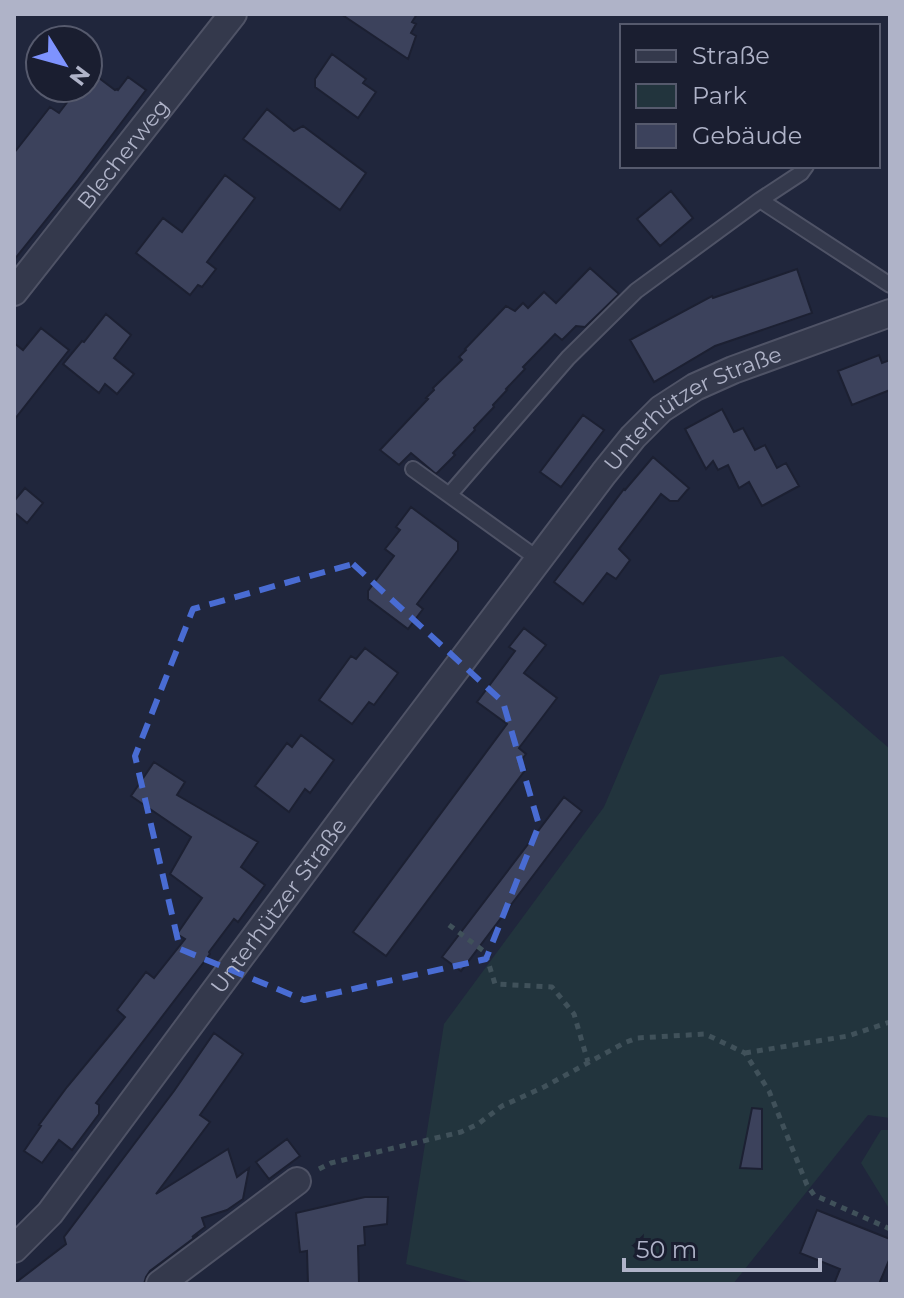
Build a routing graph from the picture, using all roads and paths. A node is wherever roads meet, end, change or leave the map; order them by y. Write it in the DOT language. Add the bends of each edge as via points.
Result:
graph roads {
  1 [pos="233,14"];
  2 [pos="805,168"];
  3 [pos="760,200"];
  4 [pos="890,285"];
  5 [pos="14,292"];
  6 [pos="890,313"];
  7 [pos="413,469"];
  8 [pos="450,494"];
  9 [pos="538,559"];
  10 [pos="449,925"];
  11 [pos="890,1022"];
  12 [pos="745,1053"];
  13 [pos="588,1062"];
  14 [pos="297,1181"];
  15 [pos="890,1229"];
  16 [pos="14,1249"];
  17 [pos="160,1284"];
  1 -- 5 [label="street, Blecherweg"];
  2 -- 3 [label="lane"];
  3 -- 4 [label="lane"];
  3 -- 8 [label="lane" via="636,291 568,358"];
  6 -- 9 [label="street, Unterhützer Straße" via="733,370 661,409"];
  7 -- 8 [label="lane"];
  8 -- 9 [label="lane"];
  9 -- 16 [label="street, Unterhützer Straße" via="50,1213"];
  10 -- 13 [label="path" via="485,952 495,984 552,987 574,1014"];
  11 -- 12 [label="path" via="848,1036"];
  12 -- 13 [label="path" via="705,1034 664,1036 637,1038"];
  12 -- 15 [label="path" via="769,1091 814,1195"];
  13 -- 14 [label="path" via="461,1132 331,1163"];
  14 -- 17 [label="street"];
}
